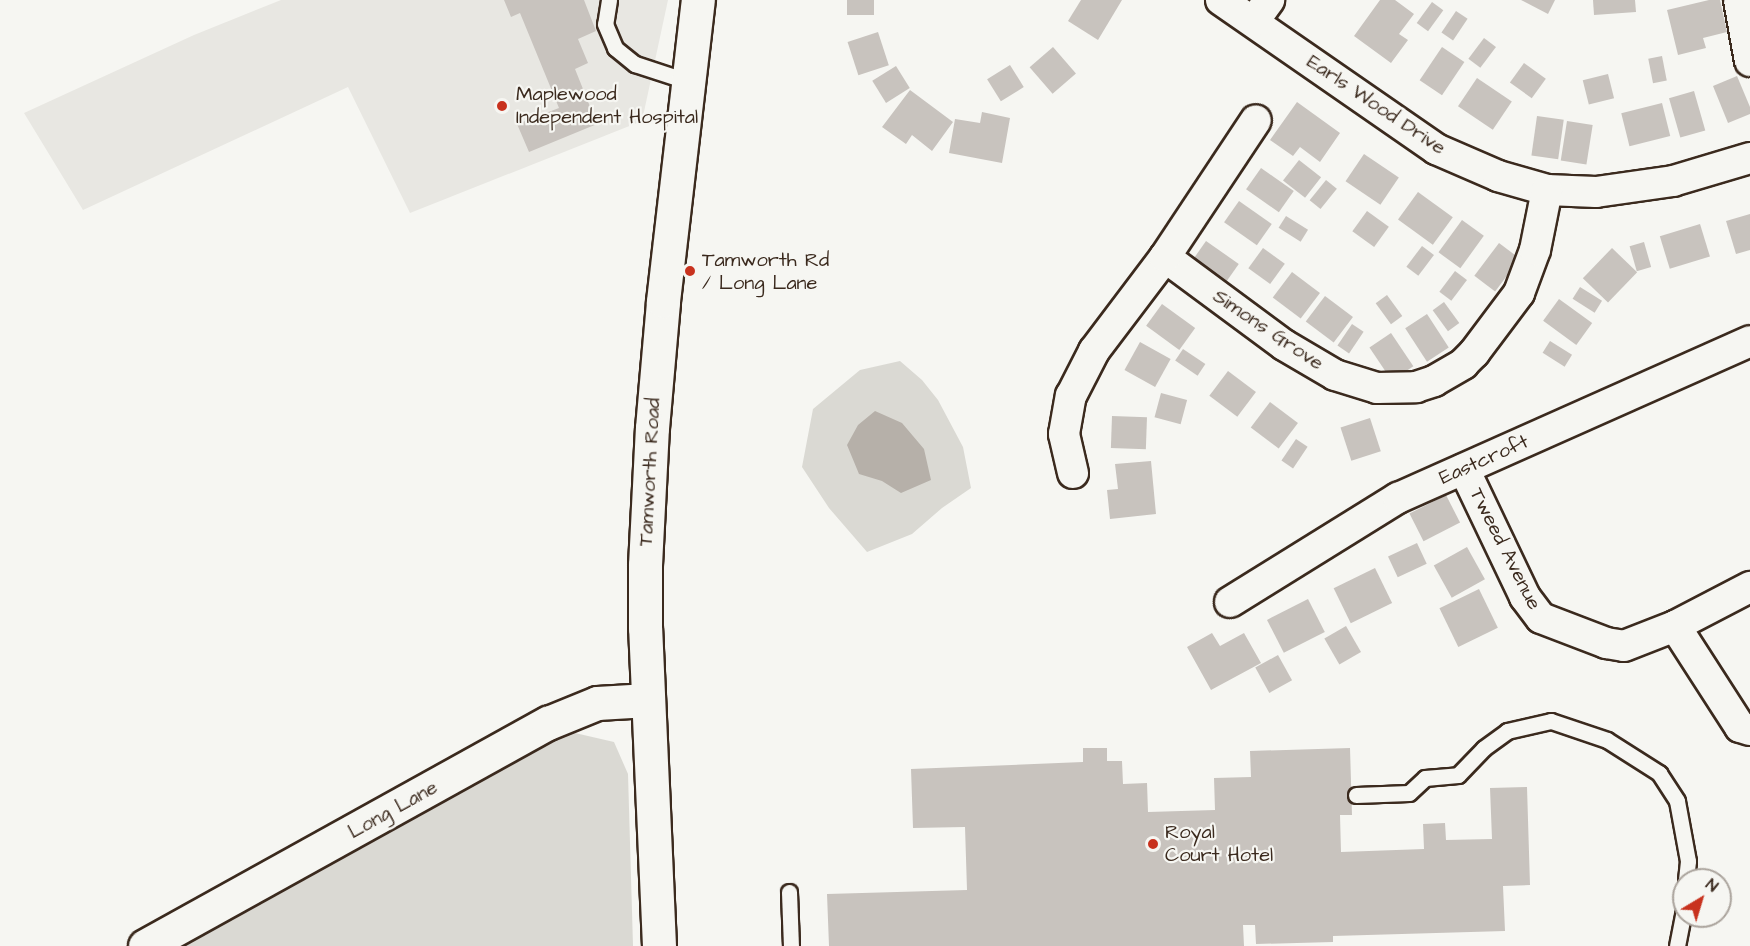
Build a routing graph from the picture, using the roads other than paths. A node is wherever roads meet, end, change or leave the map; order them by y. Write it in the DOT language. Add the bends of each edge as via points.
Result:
graph roads {
  1 [pos="609,0"];
  2 [pos="698,0"];
  3 [pos="1221,0"];
  4 [pos="1739,0"];
  5 [pos="1261,11"];
  6 [pos="1750,62"];
  7 [pos="687,81"];
  8 [pos="1256,120"];
  9 [pos="1750,158"];
  10 [pos="1547,190"];
  11 [pos="1164,257"];
  12 [pos="1750,341"];
  13 [pos="1464,469"];
  14 [pos="1073,473"];
  15 [pos="1750,587"];
  16 [pos="1230,602"];
  17 [pos="1675,626"];
  18 [pos="648,700"];
  19 [pos="1747,737"];
  20 [pos="1356,795"];
  21 [pos="1687,868"];
  22 [pos="789,892"];
  23 [pos="1680,928"];
  24 [pos="145,946"];
  25 [pos="659,946"];
  26 [pos="791,946"];
  27 [pos="1677,946"];
  1 -- 7 [label="lane" via="605,24 615,48 635,64"];
  2 -- 7 [label="main road, Tamworth Road"];
  3 -- 5 [label="street, Earls Wood Drive"];
  4 -- 6 [label="street"];
  5 -- 10 [label="street, Earls Wood Drive" via="1436,149 1498,176"];
  7 -- 18 [label="main road, Tamworth Road" via="652,428 645,566"];
  8 -- 11 [label="street"];
  9 -- 10 [label="street, Earls Wood Drive" via="1673,181 1596,192"];
  10 -- 11 [label="street, Simons Grove" via="1535,250 1519,293 1462,364 1416,387 1377,388 1335,375 1284,345"];
  11 -- 14 [label="street" via="1094,351 1071,396 1064,434"];
  12 -- 13 [label="street, Eastcroft"];
  13 -- 16 [label="street, Eastcroft" via="1398,498"];
  13 -- 17 [label="street, Tweed Avenue" via="1525,597 1541,618 1624,646"];
  15 -- 17 [label="street, Tweed Avenue"];
  17 -- 19 [label="street"];
  18 -- 24 [label="main road, Long Lane" via="597,703 548,723"];
  18 -- 25 [label="main road, Tamworth Road"];
  20 -- 21 [label="lane" via="1408,793 1425,778 1458,775 1507,731 1551,721 1607,740 1659,773 1677,801"];
  22 -- 26 [label="lane"];
  23 -- 27 [label="lane"];
}
